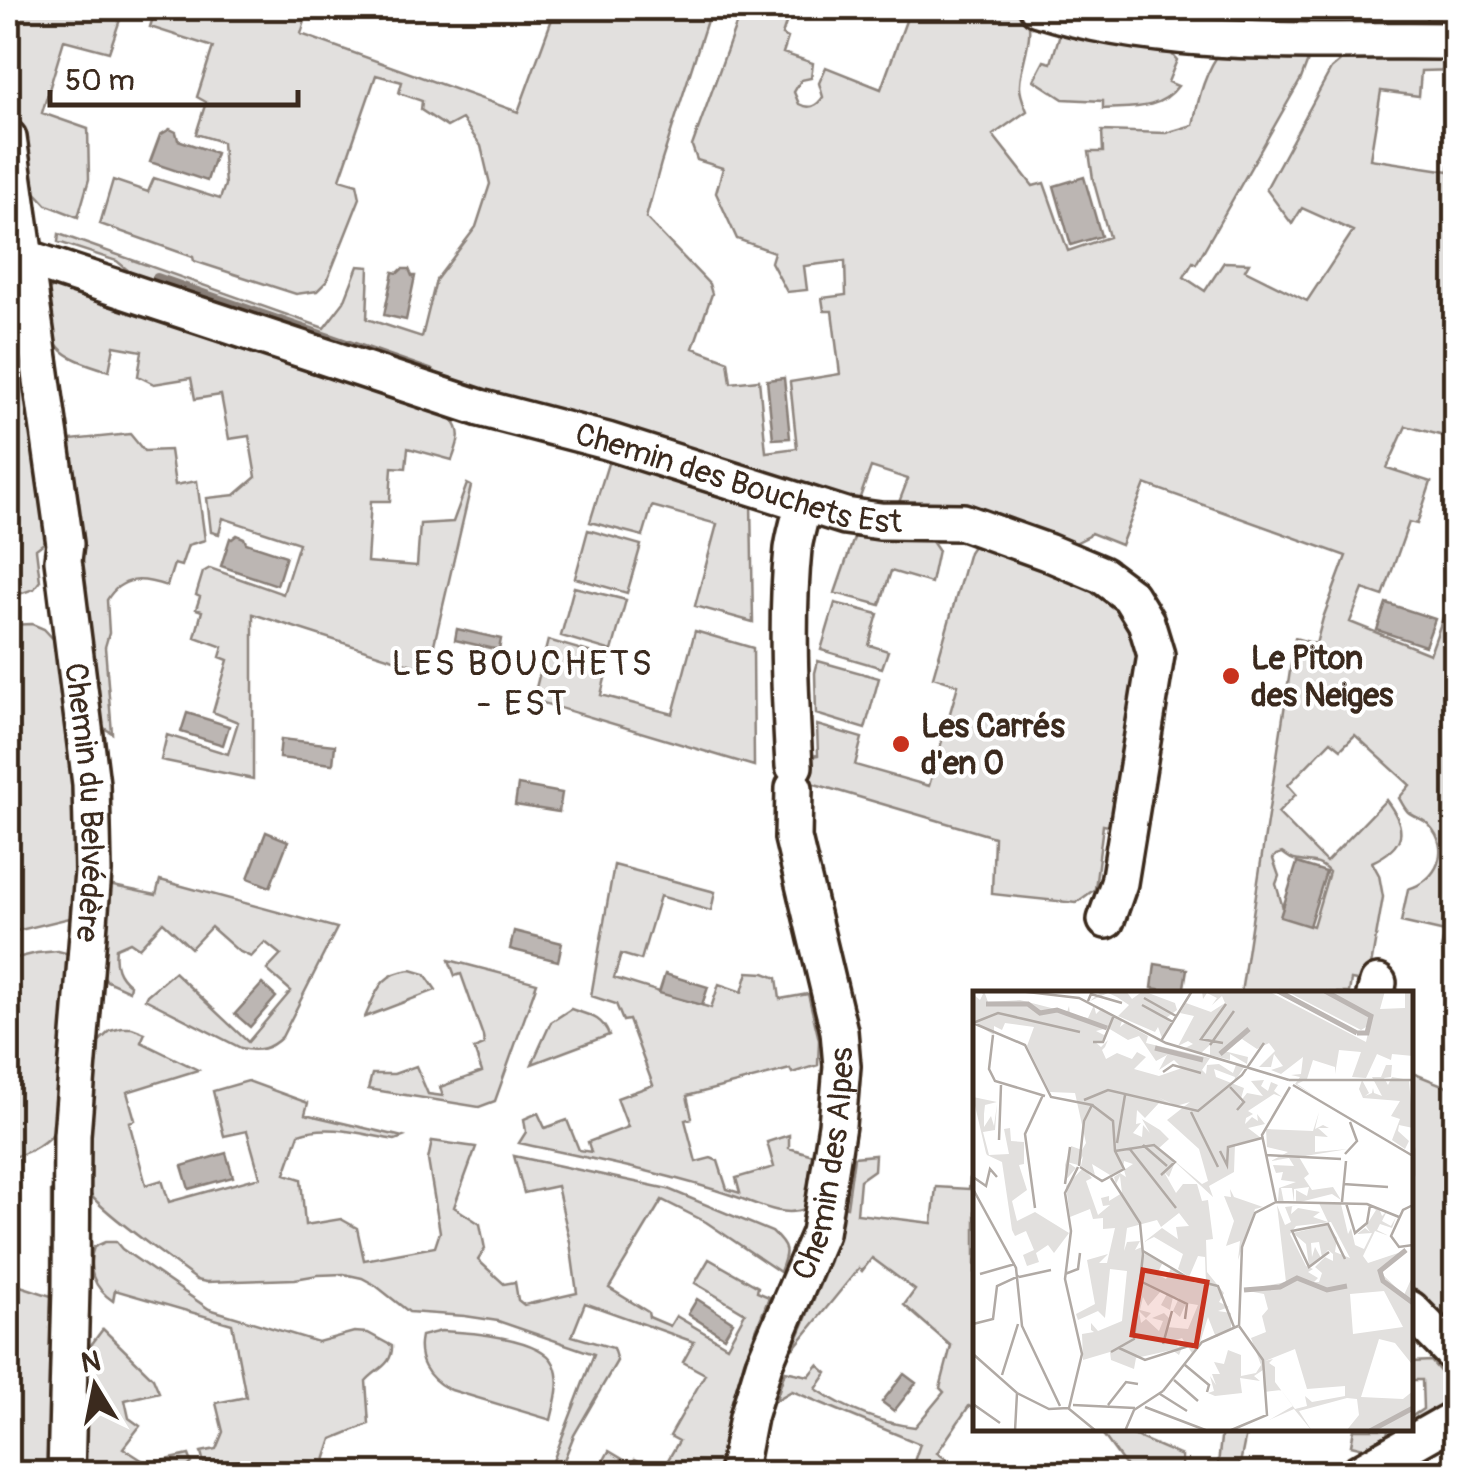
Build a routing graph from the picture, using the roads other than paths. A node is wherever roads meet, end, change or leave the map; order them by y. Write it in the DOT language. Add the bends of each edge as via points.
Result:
graph roads {
  1 [pos="1038,8"];
  2 [pos="1456,41"];
  3 [pos="8,138"];
  4 [pos="24,257"];
  5 [pos="804,504"];
  6 [pos="1106,920"];
  7 [pos="1413,1311"];
  8 [pos="1456,1356"];
  9 [pos="1456,1418"];
  10 [pos="66,1474"];
  11 [pos="737,1474"];
  12 [pos="1356,1474"];
  1 -- 2 [label="street" via="1164,34"];
  3 -- 4 [label="street, Chemin du Belvédère"];
  4 -- 5 [label="street, Chemin des Bouchets Est" via="480,408"];
  4 -- 10 [label="street, Chemin du Belvédère" via="91,784 93,872 72,1135"];
  5 -- 6 [label="street, Chemin des Bouchets Est" via="880,521 962,522 1102,575 1130,596 1156,655 1119,883"];
  5 -- 11 [label="street, Chemin des Alpes" via="791,594 794,838 842,1066 820,1233 764,1364"];
  7 -- 8 [label="street"];
  9 -- 12 [label="street"];
}
